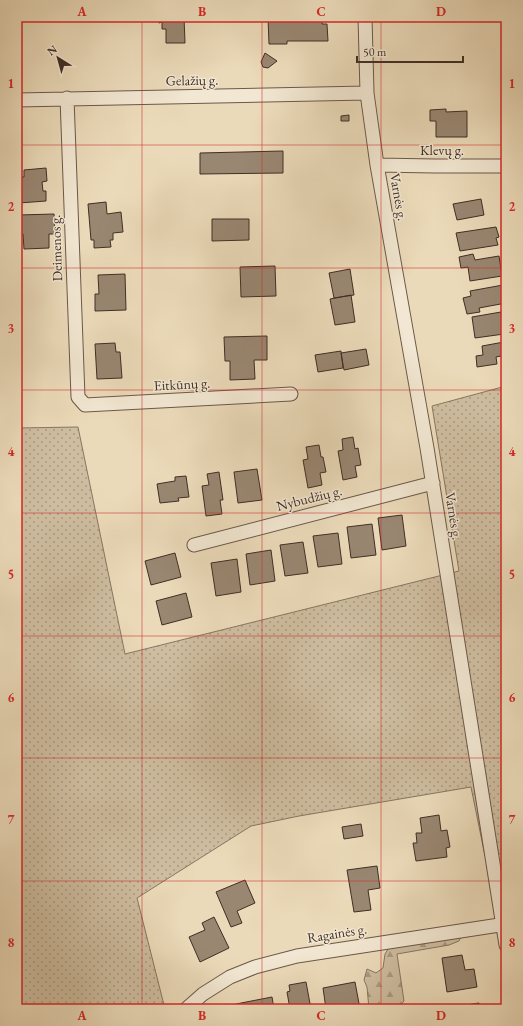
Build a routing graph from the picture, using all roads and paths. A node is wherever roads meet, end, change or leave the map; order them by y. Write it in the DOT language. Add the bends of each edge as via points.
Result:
graph roads {
  1 [pos="365,17"];
  2 [pos="367,93"];
  3 [pos="67,98"];
  4 [pos="17,100"];
  5 [pos="377,165"];
  6 [pos="506,166"];
  7 [pos="291,394"];
  8 [pos="78,398"];
  9 [pos="433,483"];
  10 [pos="194,545"];
  11 [pos="504,925"];
  12 [pos="506,945"];
  13 [pos="186,1009"];
  1 -- 2 [label="street, Varnės g."];
  2 -- 3 [label="street, Gelažių g."];
  2 -- 5 [label="street, Varnės g."];
  3 -- 4 [label="street, Gelažių g."];
  3 -- 8 [label="street, Deimenos g."];
  5 -- 6 [label="street, Klevų g."];
  5 -- 9 [label="street, Varnės g."];
  7 -- 8 [label="street, Eitkūnų g." via="85,405"];
  9 -- 10 [label="street, Nybudžių g."];
  9 -- 11 [label="street, Varnės g."];
  11 -- 12 [label="street, Varnės g."];
  11 -- 13 [label="street, Ragainės g." via="297,956 255,967 230,977 203,994"];
}
